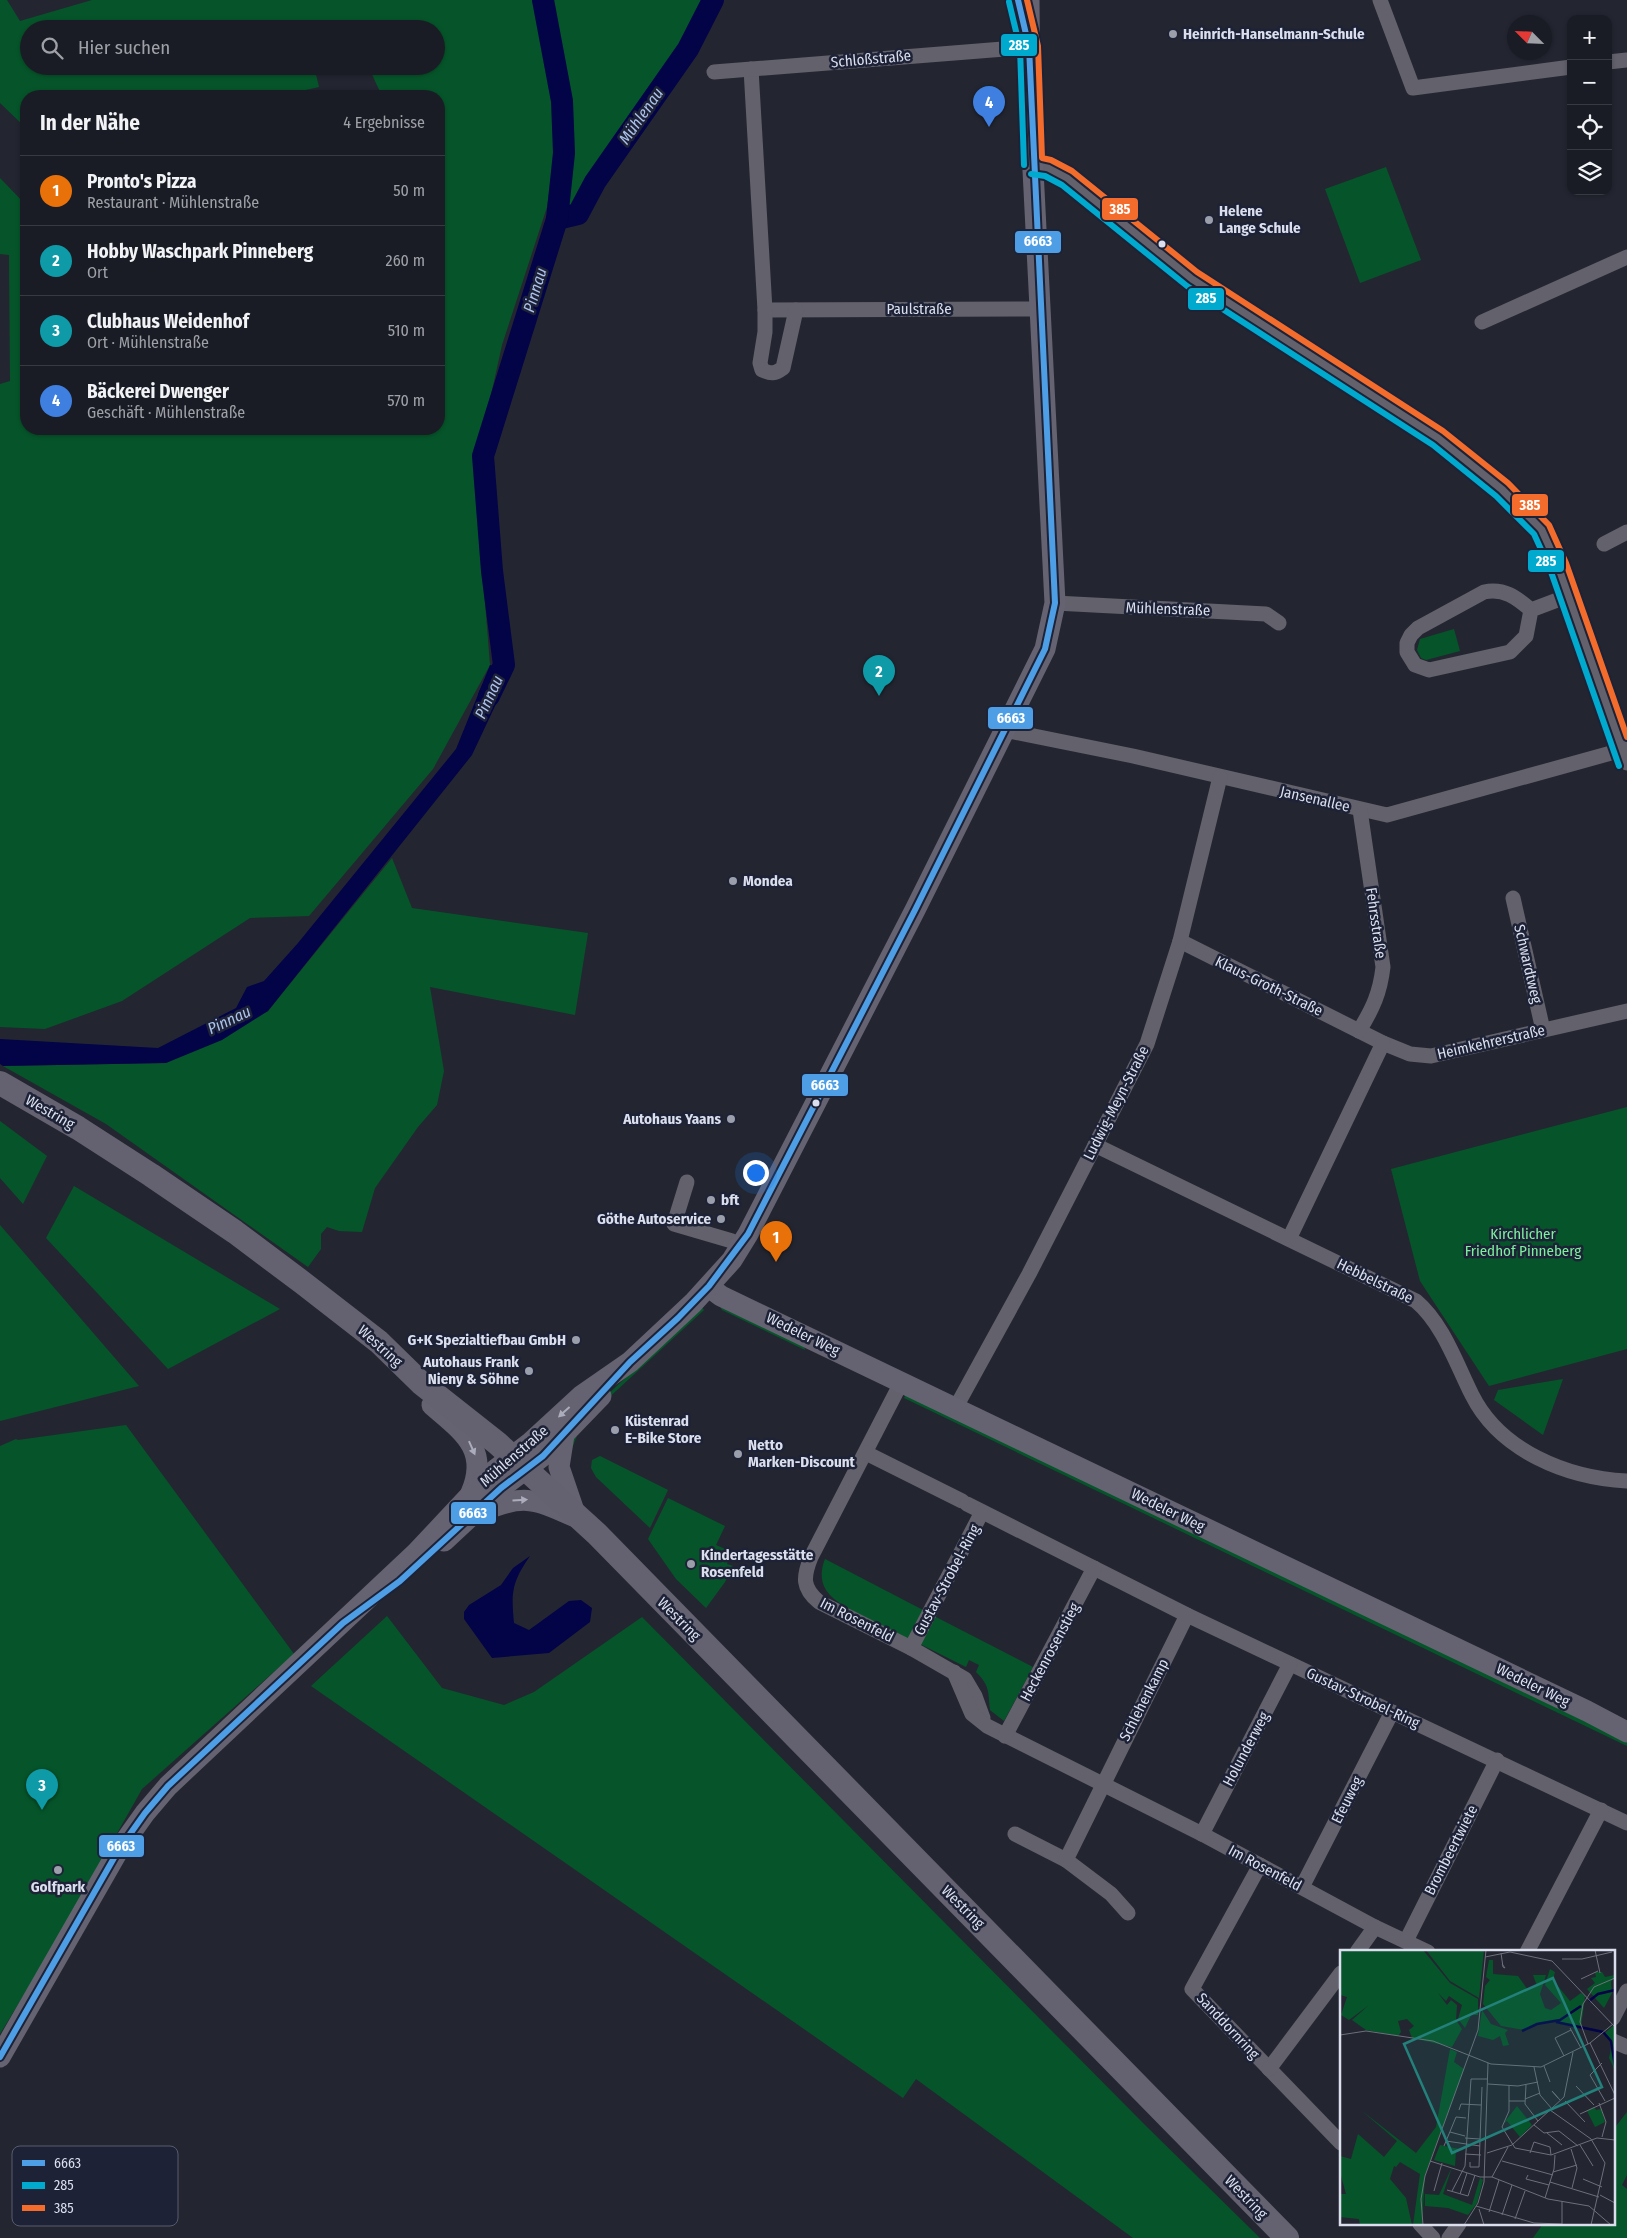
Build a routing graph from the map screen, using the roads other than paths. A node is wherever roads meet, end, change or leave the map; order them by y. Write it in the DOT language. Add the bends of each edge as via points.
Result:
graph roads {
  1 [pos="1018,0"];
  2 [pos="1029,0"];
  3 [pos="1380,0"];
  4 [pos="1029,47"];
  5 [pos="1627,60"];
  6 [pos="1612,62"];
  7 [pos="1567,68"];
  8 [pos="751,69"];
  9 [pos="714,72"];
  10 [pos="1033,165"];
  11 [pos="1627,257"];
  12 [pos="1041,309"];
  13 [pos="765,310"];
  14 [pos="796,310"];
  15 [pos="1482,322"];
  16 [pos="1627,532"];
  17 [pos="1604,544"];
  18 [pos="1568,596"];
  19 [pos="1055,603"];
  20 [pos="1531,610"];
  21 [pos="1279,623"];
  22 [pos="1004,730"];
  23 [pos="1624,756"];
  24 [pos="1220,777"];
  25 [pos="1360,810"];
  26 [pos="1513,898"];
  27 [pos="1180,941"];
  28 [pos="1627,1011"];
  29 [pos="1543,1030"];
  30 [pos="1359,1031"];
  31 [pos="1383,1043"];
  32 [pos="0,1083"];
  33 [pos="1095,1145"];
  34 [pos="687,1182"];
  35 [pos="1289,1239"];
  36 [pos="732,1241"];
  37 [pos="709,1287"];
  38 [pos="630,1362"];
  39 [pos="902,1381"];
  40 [pos="421,1383"];
  41 [pos="956,1408"];
  42 [pos="564,1435"];
  43 [pos="866,1453"];
  44 [pos="518,1463"];
  45 [pos="1627,1481"];
  46 [pos="472,1505"];
  47 [pos="982,1512"];
  48 [pos="576,1517"];
  49 [pos="1094,1568"];
  50 [pos="1187,1615"];
  51 [pos="911,1648"];
  52 [pos="1290,1664"];
  53 [pos="1392,1712"];
  54 [pos="1627,1732"];
  55 [pos="1005,1736"];
  56 [pos="1497,1760"];
  57 [pos="1102,1785"];
  58 [pos="1601,1810"];
  59 [pos="1627,1823"];
  60 [pos="1015,1834"];
  61 [pos="1202,1834"];
  62 [pos="1066,1860"];
  63 [pos="1260,1866"];
  64 [pos="1302,1887"];
  65 [pos="1128,1913"];
  66 [pos="1375,1927"];
  67 [pos="1406,1941"];
  68 [pos="1358,1950"];
  69 [pos="1424,1950"];
  70 [pos="1528,1950"];
  71 [pos="1340,1974"];
  72 [pos="1627,1991"];
  73 [pos="1614,2016"];
  74 [pos="1614,2041"];
  75 [pos="1627,2047"];
  76 [pos="0,2057"];
  77 [pos="1269,2070"];
  78 [pos="1340,2142"];
  79 [pos="1422,2226"];
  80 [pos="1458,2226"];
  81 [pos="1287,2238"];
  82 [pos="1433,2238"];
  83 [pos="1449,2238"];
  1 -- 4 [label="main road, Mühlenstraße"];
  2 -- 4 [label="main road, Mühlenstraße"];
  3 -- 7 [label="street" via="1413,88"];
  4 -- 8 [label="street, Schloßstraße"];
  4 -- 10 [label="main road, Mühlenstraße"];
  5 -- 6 [label="street"];
  8 -- 9 [label="street, Schloßstraße"];
  8 -- 13 [label="street"];
  10 -- 12 [label="main road, Mühlenstraße"];
  10 -- 18 [label="street" via="1048,168 1067,178 1192,279 1438,438 1502,489 1541,529"];
  11 -- 15 [label="street"];
  12 -- 14 [label="street, Paulstraße"];
  12 -- 19 [label="main road, Mühlenstraße"];
  13 -- 14 [label="street, Paulstraße"];
  13 -- 14 [label="street" via="760,363 762,370 769,373 783,368"];
  16 -- 17 [label="street"];
  18 -- 20 [label="street"];
  18 -- 23 [label="street"];
  19 -- 21 [label="street, Mühlenstraße" via="1266,614"];
  19 -- 22 [label="main road, Mühlenstraße" via="1045,649"];
  20 -- 20 [label="street" via="1526,636 1510,652 1429,670 1414,664 1408,652 1410,635 1418,628 1484,592 1505,592"];
  22 -- 24 [label="street, Jansenallee"];
  22 -- 37 [label="main road, Mühlenstraße" via="748,1234 732,1260"];
  23 -- 25 [label="street, Jansenallee" via="1387,815"];
  24 -- 25 [label="street, Jansenallee"];
  24 -- 27 [label="street, Ludwig-Meyn-Straße"];
  25 -- 30 [label="street, Fehrsstraße" via="1383,967 1381,988"];
  26 -- 29 [label="street, Schwardtweg"];
  27 -- 30 [label="street, Klaus-Groth-Straße"];
  27 -- 33 [label="street, Ludwig-Meyn-Straße" via="1147,1044"];
  28 -- 29 [label="street, Heimkehrerstraße"];
  29 -- 31 [label="street, Heimkehrerstraße" via="1425,1057"];
  30 -- 31 [label="street, Heimkehrerstraße"];
  31 -- 35 [label="street"];
  32 -- 40 [label="main road, Westring" via="78,1128 235,1232 379,1342"];
  33 -- 35 [label="street, Hebbelstraße"];
  33 -- 41 [label="street, Ludwig-Meyn-Straße"];
  34 -- 36 [label="street" via="674,1224"];
  35 -- 45 [label="street, Hebbelstraße" via="1416,1300 1424,1307 1489,1421 1524,1450 1569,1472"];
  37 -- 38 [label="main road, Mühlenstraße"];
  37 -- 39 [label="main road, Wedeler Weg" via="721,1296"];
  38 -- 42 [label="main road, Mühlenstraße"];
  38 -- 44 [label="main road, Mühlenstraße, one-way" via="581,1396"];
  39 -- 41 [label="main road, Wedeler Weg"];
  39 -- 43 [label="street, Im Rosenfeld"];
  40 -- 44 [label="main road, Westring"];
  40 -- 46 [label="main road, one-way" via="431,1404 471,1442 478,1477"];
  41 -- 54 [label="main road, Wedeler Weg" via="1579,1706"];
  42 -- 44 [label="main road, Mühlenstraße" via="543,1456"];
  42 -- 48 [label="main road" via="559,1467"];
  43 -- 47 [label="street, Gustav-Strobel-Ring"];
  43 -- 51 [label="street, Im Rosenfeld" via="812,1557 805,1582 810,1595 819,1602"];
  44 -- 46 [label="main road, Mühlenstraße" via="501,1488"];
  44 -- 48 [label="main road, Westring"];
  46 -- 48 [label="main road, one-way" via="526,1500"];
  46 -- 76 [label="main road, Mühlenstraße" via="416,1553 168,1786 118,1851"];
  47 -- 49 [label="street, Gustav-Strobel-Ring"];
  47 -- 51 [label="street, Gustav-Strobel-Ring"];
  48 -- 81 [label="main road, Westring" via="597,1534"];
  49 -- 50 [label="street, Gustav-Strobel-Ring"];
  49 -- 55 [label="street, Heckenrosenstieg"];
  50 -- 52 [label="street, Gustav-Strobel-Ring"];
  50 -- 57 [label="street, Schlehenkamp"];
  51 -- 55 [label="street, Im Rosenfeld" via="965,1678 987,1726"];
  52 -- 53 [label="street, Gustav-Strobel-Ring"];
  52 -- 61 [label="street, Holunderweg"];
  53 -- 56 [label="street, Gustav-Strobel-Ring"];
  53 -- 64 [label="street, Efeuweg"];
  55 -- 57 [label="street, Im Rosenfeld"];
  56 -- 58 [label="street, Gustav-Strobel-Ring"];
  56 -- 67 [label="street, Brombeertwiete"];
  57 -- 61 [label="street, Im Rosenfeld"];
  57 -- 62 [label="street"];
  58 -- 59 [label="street, Gustav-Strobel-Ring"];
  58 -- 70 [label="street"];
  60 -- 62 [label="street"];
  61 -- 63 [label="street, Im Rosenfeld"];
  62 -- 65 [label="street" via="1112,1894"];
  63 -- 64 [label="street, Im Rosenfeld"];
  63 -- 77 [label="street, Sanddornring" via="1192,1989"];
  64 -- 66 [label="street, Im Rosenfeld"];
  66 -- 67 [label="street, Im Rosenfeld"];
  66 -- 68 [label="street"];
  67 -- 69 [label="street, Im Rosenfeld"];
  71 -- 77 [label="street"];
  72 -- 73 [label="street"];
  74 -- 75 [label="street"];
  77 -- 78 [label="street, Sanddornring"];
  79 -- 82 [label="street"];
  80 -- 83 [label="street"];
}
